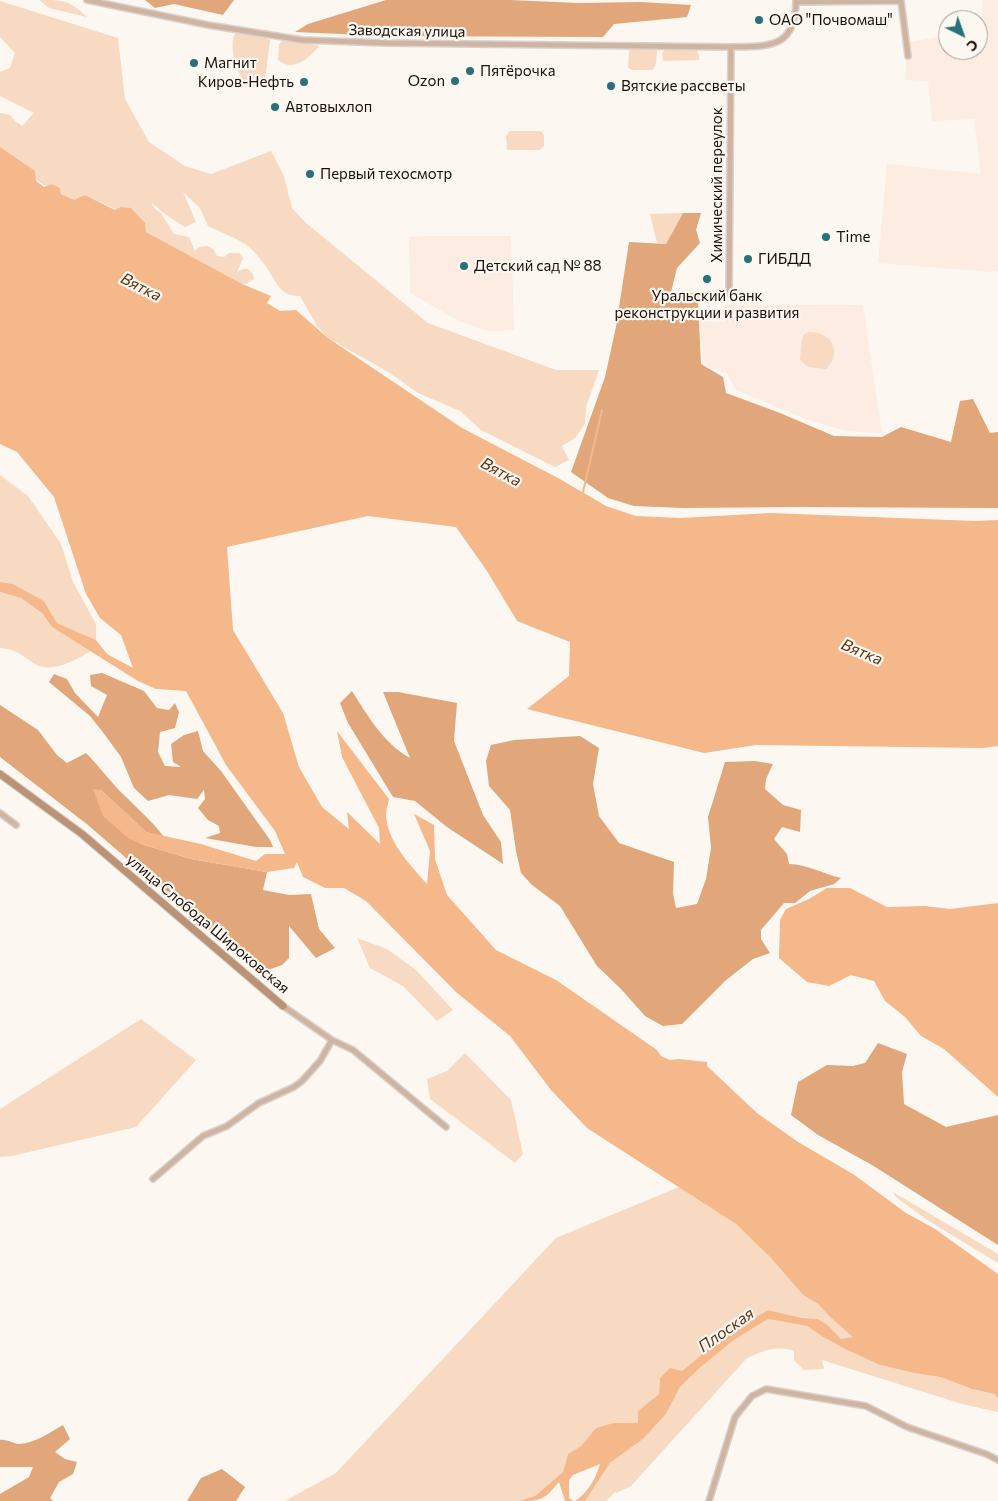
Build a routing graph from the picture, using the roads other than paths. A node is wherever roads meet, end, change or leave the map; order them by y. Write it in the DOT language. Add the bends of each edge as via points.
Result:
graph roads {
  1 [pos="87,0"];
  2 [pos="796,1"];
  3 [pos="730,47"];
  4 [pos="908,56"];
  5 [pos="729,294"];
  6 [pos="0,774"];
  7 [pos="0,814"];
  8 [pos="16,825"];
  9 [pos="283,1006"];
  10 [pos="332,1040"];
  11 [pos="446,1127"];
  12 [pos="153,1179"];
  13 [pos="998,1460"];
  14 [pos="709,1501"];
  1 -- 3 [label="street, Заводская улица" via="208,25 327,42"];
  2 -- 3 [label="street, Заводская улица" via="792,27 775,44"];
  2 -- 4 [label="street" via="901,1"];
  3 -- 5 [label="street, Химический переулок"];
  6 -- 9 [label="street, улица Слобода Широковская" via="69,824"];
  7 -- 8 [label="street"];
  9 -- 10 [label="street, улица Слобода Широковская"];
  10 -- 11 [label="street, улица Слобода Широковская" via="373,1065"];
  10 -- 12 [label="street" via="320,1061 302,1081 259,1103 227,1126 203,1136"];
  13 -- 14 [label="street" via="907,1427 866,1406 766,1388 752,1396 735,1417"];
}
